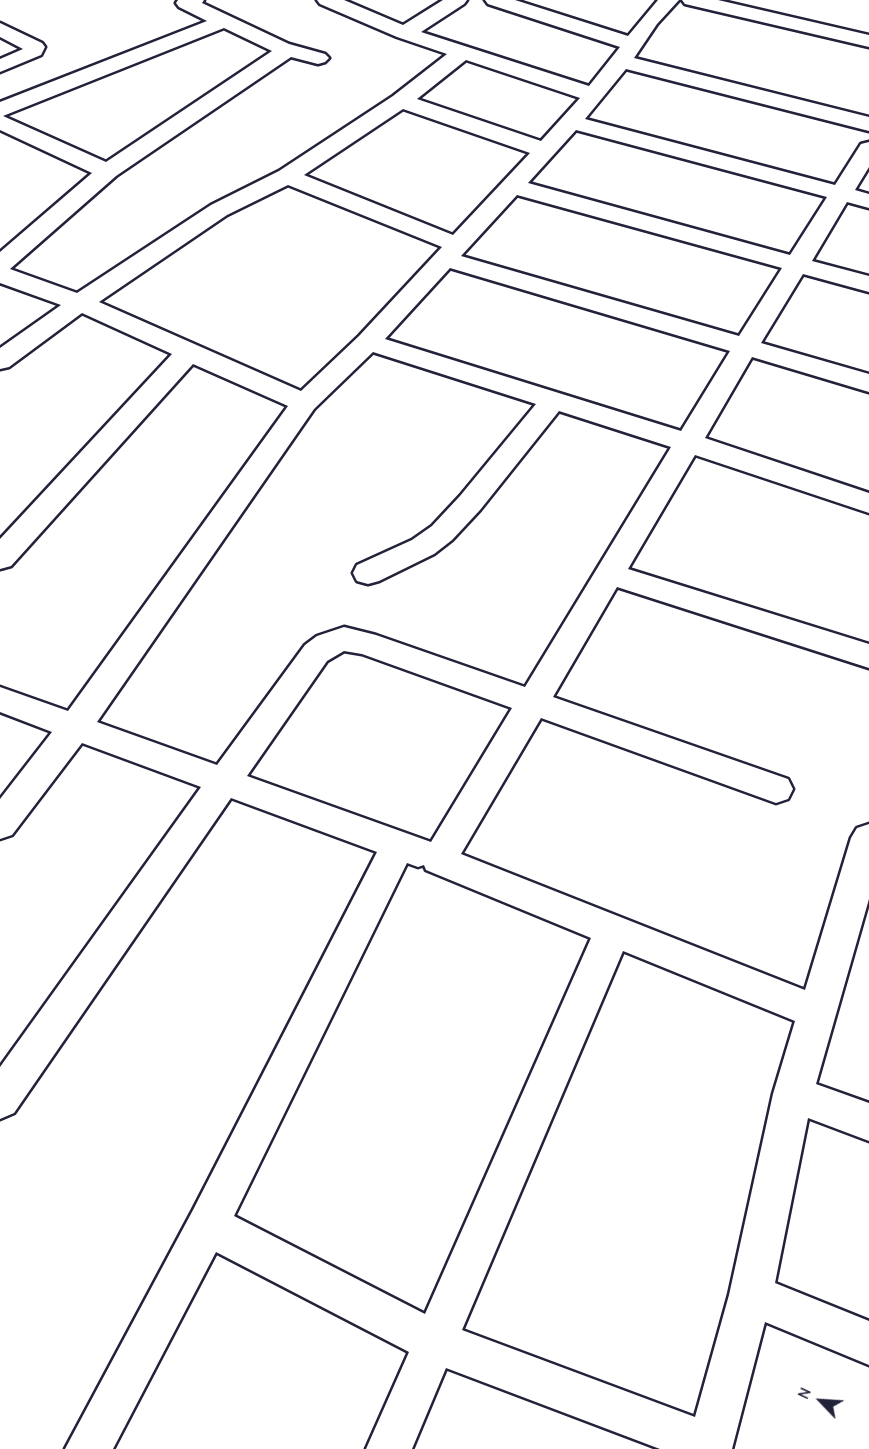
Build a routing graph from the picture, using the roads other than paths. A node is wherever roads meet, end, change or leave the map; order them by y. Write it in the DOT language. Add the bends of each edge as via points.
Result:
graph roads {
  1 [pos="327,0"];
  2 [pos="457,0"];
  3 [pos="495,0"];
  4 [pos="692,0"];
  5 [pos="187,1"];
  6 [pos="665,1"];
  7 [pos="224,21"];
  8 [pos="0,29"];
  9 [pos="404,33"];
  10 [pos="869,41"];
  11 [pos="288,50"];
  12 [pos="463,52"];
  13 [pos="627,53"];
  14 [pos="318,58"];
  15 [pos="1,66"];
  16 [pos="594,95"];
  17 [pos="400,101"];
  18 [pos="0,110"];
  19 [pos="0,122"];
  20 [pos="571,122"];
  21 [pos="869,124"];
  22 [pos="869,149"];
  23 [pos="545,150"];
  24 [pos="108,171"];
  25 [pos="287,176"];
  26 [pos="512,186"];
  27 [pos="856,197"];
  28 [pos="450,252"];
  29 [pos="798,264"];
  30 [pos="0,265"];
  31 [pos="0,273"];
  32 [pos="869,284"];
  33 [pos="80,303"];
  34 [pos="368,342"];
  35 [pos="745,346"];
  36 [pos="189,352"];
  37 [pos="0,361"];
  38 [pos="869,383"];
  39 [pos="554,400"];
  40 [pos="304,403"];
  41 [pos="689,443"];
  42 [pos="869,503"];
  43 [pos="0,558"];
  44 [pos="369,573"];
  45 [pos="610,574"];
  46 [pos="869,656"];
  47 [pos="0,699"];
  48 [pos="533,703"];
  49 [pos="75,727"];
  50 [pos="224,781"];
  51 [pos="776,789"];
  52 [pos="0,825"];
  53 [pos="869,838"];
  54 [pos="399,845"];
  55 [pos="440,860"];
  56 [pos="613,930"];
  57 [pos="818,1013"];
  58 [pos="3,1091"];
  59 [pos="793,1094"];
  60 [pos="869,1122"];
  61 [pos="208,1225"];
  62 [pos="751,1295"];
  63 [pos="435,1342"];
  64 [pos="869,1343"];
  65 [pos="709,1447"];
  66 [pos="88,1449"];
  67 [pos="389,1449"];
  1 -- 9 [label="street"];
  2 -- 9 [label="street"];
  3 -- 13 [label="street"];
  4 -- 10 [label="street"];
  5 -- 7 [label="street"];
  6 -- 13 [label="street"];
  7 -- 11 [label="street"];
  7 -- 18 [label="street"];
  8 -- 15 [label="street" via="35,47 28,55"];
  9 -- 12 [label="street"];
  11 -- 14 [label="street"];
  11 -- 24 [label="street"];
  12 -- 16 [label="street"];
  12 -- 17 [label="street"];
  13 -- 16 [label="street"];
  13 -- 21 [label="street"];
  16 -- 20 [label="street"];
  17 -- 23 [label="street"];
  17 -- 25 [label="street"];
  19 -- 24 [label="street" via="15,139"];
  20 -- 23 [label="street"];
  20 -- 27 [label="street"];
  22 -- 27 [label="street"];
  23 -- 26 [label="street"];
  24 -- 30 [label="street"];
  25 -- 28 [label="street"];
  25 -- 33 [label="street" via="219,210"];
  26 -- 28 [label="street"];
  26 -- 29 [label="street"];
  27 -- 29 [label="street"];
  28 -- 34 [label="street"];
  28 -- 35 [label="street"];
  29 -- 32 [label="street"];
  29 -- 35 [label="street"];
  31 -- 33 [label="street"];
  33 -- 36 [label="street"];
  33 -- 37 [label="street"];
  34 -- 39 [label="street"];
  34 -- 40 [label="street"];
  35 -- 38 [label="street"];
  35 -- 41 [label="street"];
  36 -- 40 [label="street"];
  36 -- 43 [label="street"];
  39 -- 41 [label="street"];
  39 -- 44 [label="street" via="441,533 423,547"];
  40 -- 49 [label="street"];
  41 -- 42 [label="street"];
  41 -- 45 [label="street"];
  45 -- 46 [label="street"];
  45 -- 48 [label="street"];
  47 -- 49 [label="street"];
  48 -- 50 [label="street" via="344,639 316,653"];
  48 -- 51 [label="street"];
  48 -- 55 [label="street"];
  49 -- 50 [label="street"];
  49 -- 52 [label="street"];
  50 -- 54 [label="street"];
  50 -- 58 [label="street"];
  53 -- 57 [label="street"];
  54 -- 55 [label="street"];
  54 -- 61 [label="street"];
  55 -- 56 [label="street"];
  56 -- 57 [label="street"];
  56 -- 63 [label="street"];
  57 -- 59 [label="street"];
  59 -- 60 [label="street"];
  59 -- 62 [label="street"];
  61 -- 63 [label="street"];
  61 -- 66 [label="street"];
  62 -- 64 [label="street"];
  62 -- 65 [label="street"];
  63 -- 65 [label="street"];
  63 -- 67 [label="street"];
}
